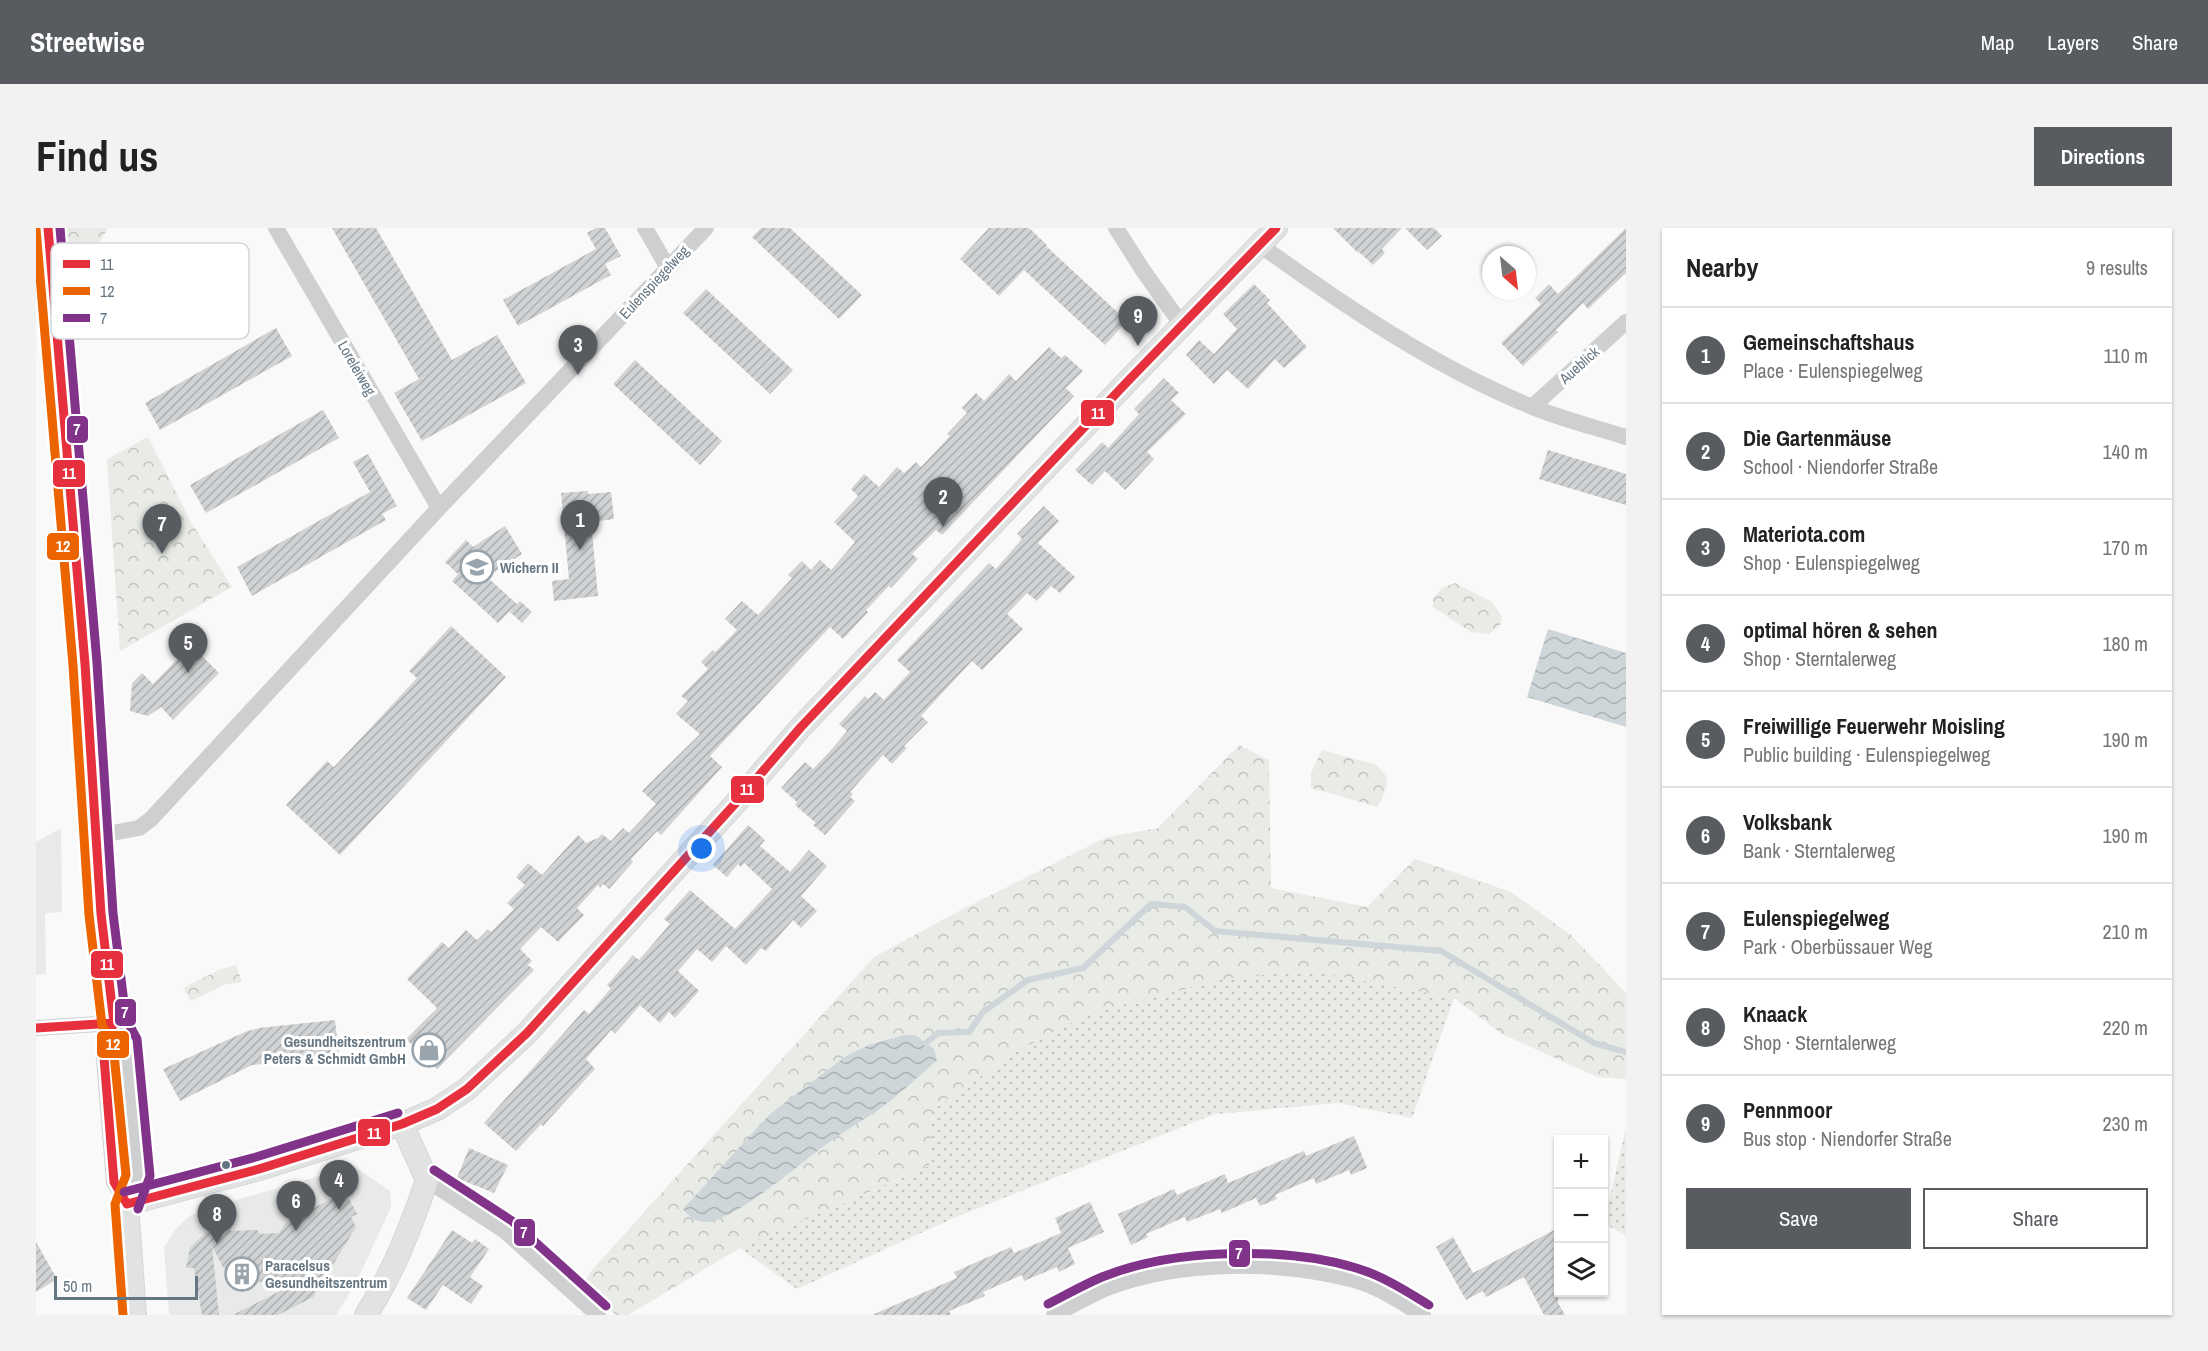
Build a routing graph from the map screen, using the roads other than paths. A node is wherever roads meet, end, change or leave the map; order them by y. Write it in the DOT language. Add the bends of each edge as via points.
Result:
graph roads {
  1 [pos="48,228"];
  2 [pos="276,228"];
  3 [pos="645,228"];
  4 [pos="706,228"];
  5 [pos="1116,228"];
  6 [pos="1276,228"];
  7 [pos="1260,245"];
  8 [pos="51,252"];
  9 [pos="668,268"];
  10 [pos="1626,322"];
  11 [pos="1182,325"];
  12 [pos="58,339"];
  13 [pos="1532,407"];
  14 [pos="1626,437"];
  15 [pos="439,508"];
  16 [pos="96,836"];
  17 [pos="114,1023"];
  18 [pos="36,1028"];
  19 [pos="402,1124"];
  20 [pos="427,1180"];
  21 [pos="127,1204"];
  22 [pos="135,1315"];
  23 [pos="366,1315"];
  24 [pos="598,1315"];
  25 [pos="1054,1315"];
  26 [pos="1423,1315"];
  1 -- 8 [label="street"];
  2 -- 15 [label="street, Loreleiweg"];
  3 -- 9 [label="street"];
  4 -- 9 [label="street, Eulenspiegelweg"];
  5 -- 11 [label="street"];
  6 -- 7 [label="main road"];
  7 -- 11 [label="main road"];
  7 -- 13 [label="street" via="1405,343"];
  9 -- 15 [label="street, Eulenspiegelweg"];
  10 -- 13 [label="street, Aueblick"];
  11 -- 19 [label="main road" via="801,727 527,1033 467,1089 437,1109"];
  12 -- 16 [label="street"];
  13 -- 14 [label="street"];
  15 -- 16 [label="street, Eulenspiegelweg" via="151,819 139,828"];
  16 -- 17 [label="street"];
  17 -- 18 [label="street"];
  17 -- 21 [label="street" via="125,1040 138,1178"];
  17 -- 21 [label="street" via="103,1045 114,1182"];
  19 -- 20 [label="main road"];
  19 -- 21 [label="main road" via="259,1169"];
  20 -- 23 [label="main road" via="409,1232"];
  20 -- 24 [label="street" via="504,1231"];
  21 -- 22 [label="main road"];
  25 -- 26 [label="street" via="1107,1288 1174,1269 1275,1266 1355,1280"];
}
